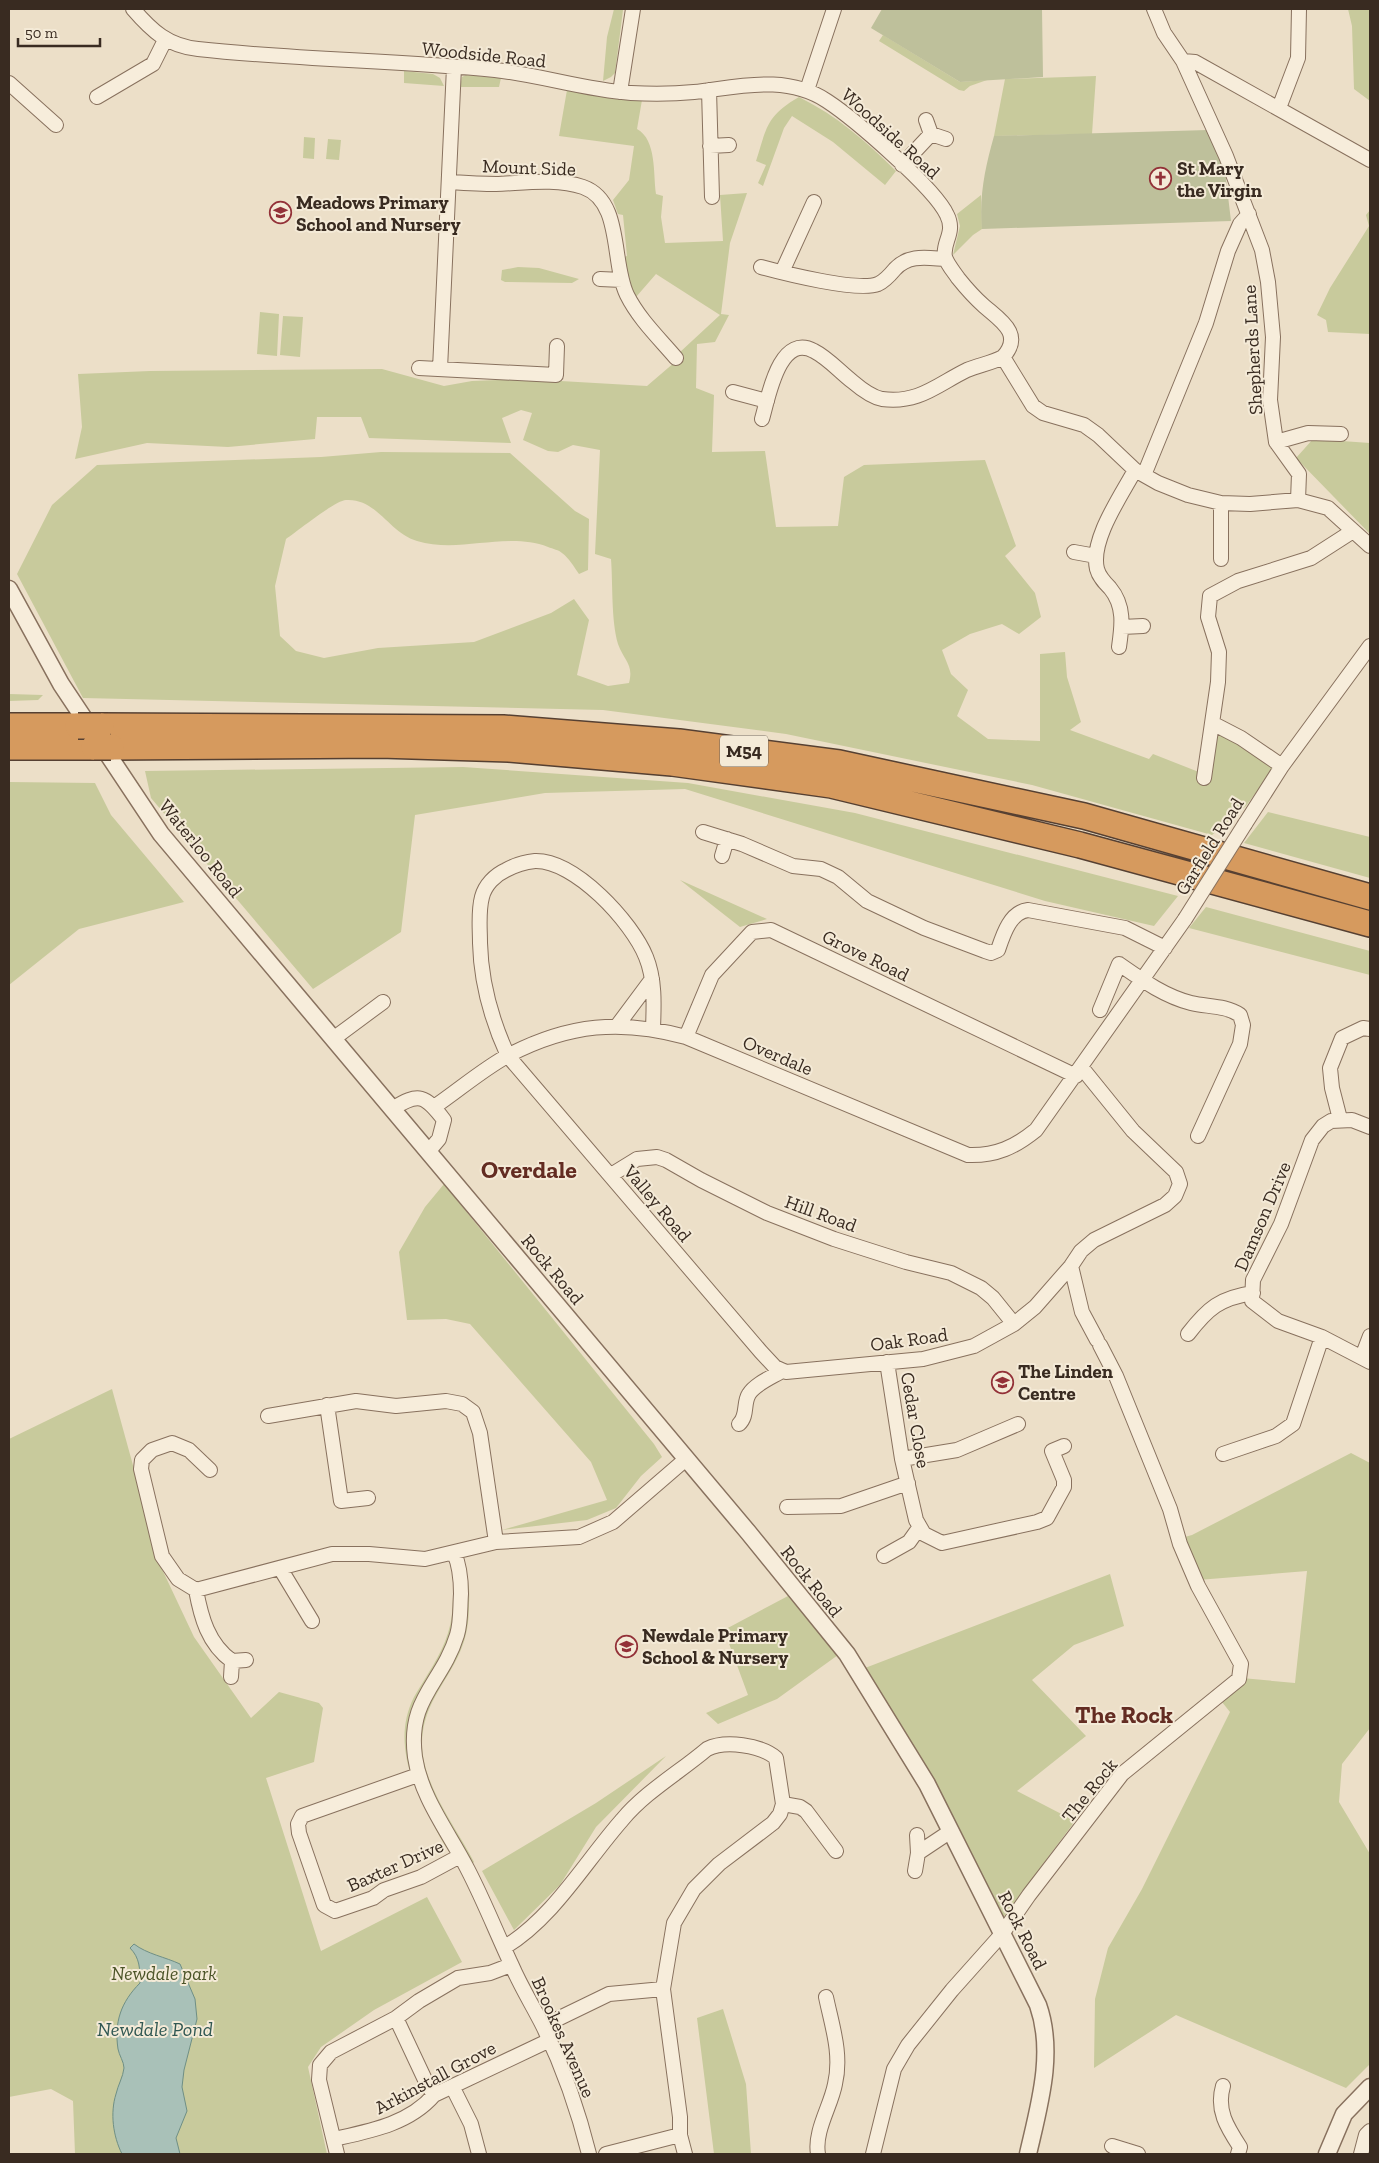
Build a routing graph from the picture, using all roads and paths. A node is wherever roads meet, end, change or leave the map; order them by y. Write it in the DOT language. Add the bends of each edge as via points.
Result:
graph roads {
  1 [pos="133,9"];
  2 [pos="633,9"];
  3 [pos="834,9"];
  4 [pos="1154,9"];
  5 [pos="1299,9"];
  6 [pos="164,40"];
  7 [pos="1183,61"];
  8 [pos="454,67"];
  9 [pos="9,83"];
  10 [pos="709,90"];
  11 [pos="807,90"];
  12 [pos="620,92"];
  13 [pos="97,97"];
  14 [pos="1279,108"];
  15 [pos="926,120"];
  16 [pos="56,125"];
  17 [pos="931,134"];
  18 [pos="946,138"];
  19 [pos="729,145"];
  20 [pos="710,146"];
  21 [pos="1370,160"];
  22 [pos="902,165"];
  23 [pos="450,182"];
  24 [pos="712,197"];
  25 [pos="814,202"];
  26 [pos="1250,214"];
  27 [pos="945,259"];
  28 [pos="761,267"];
  29 [pos="782,272"];
  30 [pos="600,279"];
  31 [pos="622,280"];
  32 [pos="557,346"];
  33 [pos="1003,357"];
  34 [pos="676,358"];
  35 [pos="419,368"];
  36 [pos="440,369"];
  37 [pos="733,392"];
  38 [pos="767,401"];
  39 [pos="762,419"];
  40 [pos="1341,434"];
  41 [pos="1276,442"];
  42 [pos="1140,473"];
  43 [pos="1298,500"];
  44 [pos="1221,503"];
  45 [pos="1353,531"];
  46 [pos="1370,546"];
  47 [pos="1074,552"];
  48 [pos="1096,556"];
  49 [pos="1221,559"];
  50 [pos="9,589"];
  51 [pos="1143,626"];
  52 [pos="1122,627"];
  53 [pos="1370,646"];
  54 [pos="1119,647"];
  55 [pos="1212,723"];
  56 [pos="9,726"];
  57 [pos="93,739"];
  58 [pos="9,747"];
  59 [pos="9,753"];
  60 [pos="1282,766"];
  61 [pos="1204,778"];
  62 [pos="703,832"];
  63 [pos="727,839"];
  64 [pos="722,856"];
  65 [pos="1370,897"];
  66 [pos="1370,924"];
  67 [pos="1165,948"];
  68 [pos="652,979"];
  69 [pos="1143,980"];
  70 [pos="383,1002"];
  71 [pos="1100,1010"];
  72 [pos="617,1026"];
  73 [pos="653,1028"];
  74 [pos="1370,1029"];
  75 [pos="686,1037"];
  76 [pos="333,1039"];
  77 [pos="508,1056"];
  78 [pos="1079,1072"];
  79 [pos="434,1108"];
  80 [pos="392,1109"];
  81 [pos="1340,1120"];
  82 [pos="1370,1127"];
  83 [pos="1198,1136"];
  84 [pos="428,1152"];
  85 [pos="610,1175"];
  86 [pos="1071,1266"];
  87 [pos="1253,1293"];
  88 [pos="1014,1324"];
  89 [pos="1188,1334"];
  90 [pos="1370,1336"];
  91 [pos="1322,1337"];
  92 [pos="1366,1359"];
  93 [pos="887,1362"];
  94 [pos="782,1371"];
  95 [pos="327,1406"];
  96 [pos="268,1416"];
  97 [pos="739,1424"];
  98 [pos="1018,1424"];
  99 [pos="1064,1446"];
  100 [pos="1223,1454"];
  101 [pos="686,1458"];
  102 [pos="902,1459"];
  103 [pos="210,1470"];
  104 [pos="908,1483"];
  105 [pos="368,1498"];
  106 [pos="787,1507"];
  107 [pos="919,1528"];
  108 [pos="496,1542"];
  109 [pos="454,1553"];
  110 [pos="884,1556"];
  111 [pos="280,1568"];
  112 [pos="196,1590"];
  113 [pos="312,1621"];
  114 [pos="231,1677"];
  115 [pos="418,1775"];
  116 [pos="783,1804"];
  117 [pos="951,1831"];
  118 [pos="916,1835"];
  119 [pos="836,1851"];
  120 [pos="918,1853"];
  121 [pos="460,1856"];
  122 [pos="915,1871"];
  123 [pos="1002,1934"];
  124 [pos="505,1947"];
  125 [pos="511,1965"];
  126 [pos="663,1989"];
  127 [pos="826,1997"];
  128 [pos="396,2018"];
  129 [pos="543,2026"];
  130 [pos="550,2040"];
  131 [pos="1224,2086"];
  132 [pos="1370,2087"];
  133 [pos="453,2088"];
  134 [pos="434,2095"];
  135 [pos="1370,2131"];
  136 [pos="680,2135"];
  137 [pos="334,2140"];
  138 [pos="1112,2146"];
  139 [pos="1331,2153"];
  140 [pos="337,2154"];
  141 [pos="478,2154"];
  142 [pos="588,2154"];
  143 [pos="606,2154"];
  144 [pos="685,2154"];
  145 [pos="818,2154"];
  146 [pos="873,2154"];
  147 [pos="1028,2154"];
  148 [pos="1138,2154"];
  149 [pos="1238,2154"];
  150 [pos="1361,2154"];
  1 -- 6 [label="street, Woodside Road"];
  2 -- 12 [label="street"];
  3 -- 11 [label="street"];
  4 -- 7 [label="street, Shepherds Lane" via="1164,33"];
  5 -- 14 [label="street" via="1298,58"];
  6 -- 8 [label="street, Woodside Road" via="186,48 215,51"];
  6 -- 13 [label="street" via="153,64"];
  7 -- 14 [label="street" via="1195,62"];
  7 -- 26 [label="street, Shepherds Lane"];
  8 -- 12 [label="street, Woodside Road" via="517,73"];
  8 -- 23 [label="street"];
  9 -- 16 [label="street"];
  10 -- 11 [label="street, Woodside Road" via="758,84"];
  10 -- 12 [label="street, Woodside Road" via="674,94"];
  10 -- 20 [label="street"];
  11 -- 22 [label="street, Woodside Road" via="848,116"];
  14 -- 21 [label="street"];
  15 -- 17 [label="street"];
  17 -- 18 [label="street"];
  17 -- 22 [label="street"];
  19 -- 20 [label="street"];
  20 -- 24 [label="street"];
  22 -- 27 [label="street, Woodside Road" via="929,190 948,216 951,232"];
  23 -- 31 [label="street, Mount Side" via="551,182 589,190 606,204"];
  23 -- 36 [label="street"];
  25 -- 29 [label="street"];
  26 -- 41 [label="street, Shepherds Lane" via="1268,282 1273,337 1270,400"];
  26 -- 42 [label="street" via="1240,224 1228,251 1206,323"];
  27 -- 29 [label="street" via="907,260 884,281 868,286"];
  27 -- 33 [label="street" via="967,289 1008,326 1010,341"];
  28 -- 29 [label="street"];
  30 -- 31 [label="street"];
  31 -- 34 [label="street, Mount Side" via="632,303"];
  32 -- 36 [label="street" via="556,375"];
  33 -- 38 [label="street" via="967,371 935,390 886,399 864,390 815,351 798,349 780,361"];
  33 -- 42 [label="street" via="1033,406 1043,413 1076,422 1091,430"];
  35 -- 36 [label="street"];
  37 -- 38 [label="street"];
  38 -- 39 [label="street"];
  40 -- 41 [label="street" via="1308,433"];
  41 -- 43 [label="street, Shepherds Lane" via="1299,474"];
  42 -- 44 [label="street" via="1173,490"];
  42 -- 48 [label="street" via="1099,540"];
  43 -- 44 [label="street"];
  43 -- 45 [label="street" via="1328,508"];
  44 -- 49 [label="street"];
  45 -- 46 [label="street"];
  45 -- 55 [label="street" via="1311,558 1238,581 1210,596 1208,617 1219,652"];
  47 -- 48 [label="street"];
  48 -- 52 [label="street" via="1097,571 1118,599"];
  50 -- 76 [label="street, Waterloo Road" via="61,684 162,834"];
  51 -- 52 [label="street"];
  52 -- 54 [label="street"];
  53 -- 60 [label="street, Garfield Road"];
  55 -- 60 [label="street"];
  55 -- 61 [label="street"];
  56 -- 57 [label="highway, M54"];
  57 -- 58 [label="highway, M54"];
  57 -- 59 [label="highway, M54"];
  57 -- 65 [label="highway, M54" via="503,728 679,742 839,764 1084,816"];
  57 -- 66 [label="highway, M54" via="509,750 672,763 822,784 1080,845"];
  60 -- 67 [label="street, Garfield Road, bridge"];
  62 -- 63 [label="street"];
  63 -- 64 [label="street"];
  63 -- 67 [label="street" via="793,866 821,869 838,877 867,901 911,923 992,953 998,950 1014,916 1022,910 1125,928"];
  67 -- 69 [label="street, Garfield Road"];
  68 -- 72 [label="street"];
  68 -- 73 [label="street, Valley Road"];
  68 -- 77 [label="street, Valley Road" via="646,956 622,916 577,877 556,866 536,861 502,872 490,881 482,896 481,969 496,1030"];
  69 -- 71 [label="street" via="1119,964"];
  69 -- 78 [label="street, Garfield Road"];
  69 -- 83 [label="street" via="1178,999 1226,1008 1242,1018 1240,1044"];
  70 -- 76 [label="street"];
  72 -- 73 [label="street, Overdale"];
  72 -- 77 [label="street, Overdale" via="562,1032"];
  73 -- 75 [label="street, Overdale"];
  74 -- 81 [label="street" via="1363,1028 1342,1038 1330,1068"];
  75 -- 78 [label="street, Overdale" via="968,1155 987,1155 1022,1142 1036,1130"];
  75 -- 78 [label="street, Grove Road" via="712,975 752,932 771,930"];
  76 -- 80 [label="street, Waterloo Road"];
  77 -- 79 [label="street, Overdale"];
  77 -- 85 [label="street, Valley Road"];
  78 -- 86 [label="street, Oak Road" via="1130,1128 1174,1169 1180,1184 1176,1196 1165,1205 1094,1240"];
  79 -- 80 [label="street" via="425,1099 409,1098"];
  79 -- 84 [label="street" via="444,1120 439,1139"];
  80 -- 84 [label="street, Rock Road"];
  81 -- 82 [label="street" via="1352,1120"];
  81 -- 87 [label="street, Damson Drive" via="1323,1126 1312,1140 1281,1224 1253,1280"];
  84 -- 101 [label="street, Rock Road"];
  85 -- 88 [label="street, Hill Road" via="637,1159 657,1157 666,1160 767,1213 834,1239 951,1273 981,1288"];
  85 -- 94 [label="street, Valley Road" via="761,1352"];
  86 -- 88 [label="street, Oak Road" via="1043,1300"];
  86 -- 123 [label="street, The Rock" via="1082,1312 1123,1393 1198,1586 1242,1670 1239,1679 1122,1774"];
  87 -- 89 [label="street" via="1230,1296 1206,1311"];
  87 -- 91 [label="street, Damson Drive" via="1252,1301 1278,1321"];
  88 -- 93 [label="street, Oak Road" via="964,1350 936,1357"];
  90 -- 92 [label="street"];
  91 -- 92 [label="street, Damson Drive"];
  91 -- 100 [label="street" via="1293,1424 1276,1436"];
  93 -- 94 [label="street, Oak Road"];
  93 -- 102 [label="street, Cedar Close"];
  94 -- 97 [label="street" via="751,1391"];
  95 -- 96 [label="street"];
  95 -- 105 [label="street" via="341,1501"];
  95 -- 108 [label="street" via="356,1402 404,1406 452,1401 467,1407 477,1420 480,1433"];
  98 -- 102 [label="street" via="957,1450"];
  99 -- 107 [label="street" via="1052,1451 1064,1488 1047,1518 942,1542 924,1534"];
  101 -- 108 [label="street" via="612,1522 579,1537"];
  101 -- 117 [label="street, Rock Road" via="846,1654 927,1784"];
  102 -- 104 [label="street, Cedar Close"];
  103 -- 112 [label="street" via="189,1450 172,1443 152,1450 142,1460 141,1469 162,1556 178,1579"];
  104 -- 106 [label="street, Cedar Close" via="841,1506"];
  104 -- 107 [label="street, Cedar Close"];
  107 -- 110 [label="street" via="908,1542"];
  108 -- 109 [label="street"];
  109 -- 111 [label="street" via="425,1559 332,1554"];
  109 -- 115 [label="street" via="461,1588 458,1633 416,1716 414,1736"];
  111 -- 112 [label="street"];
  111 -- 113 [label="street" via="309,1603"];
  112 -- 114 [label="street" via="202,1621 221,1650 239,1660"];
  115 -- 121 [label="street, Brookes Avenue"];
  115 -- 121 [label="street, Baxter Drive" via="302,1816 298,1824 299,1833 324,1905 335,1911 374,1898 384,1890 421,1877"];
  116 -- 119 [label="street" via="806,1810"];
  116 -- 124 [label="street" via="778,1764 772,1754 748,1747 723,1745 707,1749 622,1819 578,1876 543,1914"];
  116 -- 126 [label="street" via="773,1823 719,1864 684,1904 674,1923"];
  117 -- 120 [label="street"];
  117 -- 123 [label="street, Rock Road"];
  118 -- 120 [label="street"];
  120 -- 122 [label="street"];
  121 -- 124 [label="street, Brookes Avenue"];
  123 -- 146 [label="street, The Rock" via="952,1990 900,2058 879,2122"];
  123 -- 147 [label="street, Rock Road" via="1035,1999 1047,2039 1043,2080"];
  124 -- 125 [label="street, Brookes Avenue"];
  125 -- 128 [label="street" via="490,1973 458,1978"];
  125 -- 129 [label="street, Brookes Avenue"];
  126 -- 129 [label="street" via="609,1994"];
  126 -- 136 [label="street"];
  127 -- 145 [label="street" via="838,2066"];
  128 -- 134 [label="street"];
  128 -- 137 [label="street" via="331,2052 320,2065 319,2080"];
  129 -- 130 [label="street, Brookes Avenue"];
  130 -- 133 [label="street, Arkinstall Grove"];
  130 -- 142 [label="street, Brookes Avenue" via="571,2093"];
  131 -- 149 [label="street" via="1219,2099 1224,2122 1240,2147"];
  132 -- 139 [label="street" via="1344,2114"];
  133 -- 134 [label="street, Arkinstall Grove"];
  133 -- 141 [label="street" via="471,2124"];
  134 -- 137 [label="street, Arkinstall Grove" via="424,2107 400,2121"];
  135 -- 150 [label="street"];
  136 -- 143 [label="street"];
  136 -- 144 [label="street"];
  137 -- 140 [label="street"];
  138 -- 148 [label="street"];
}
